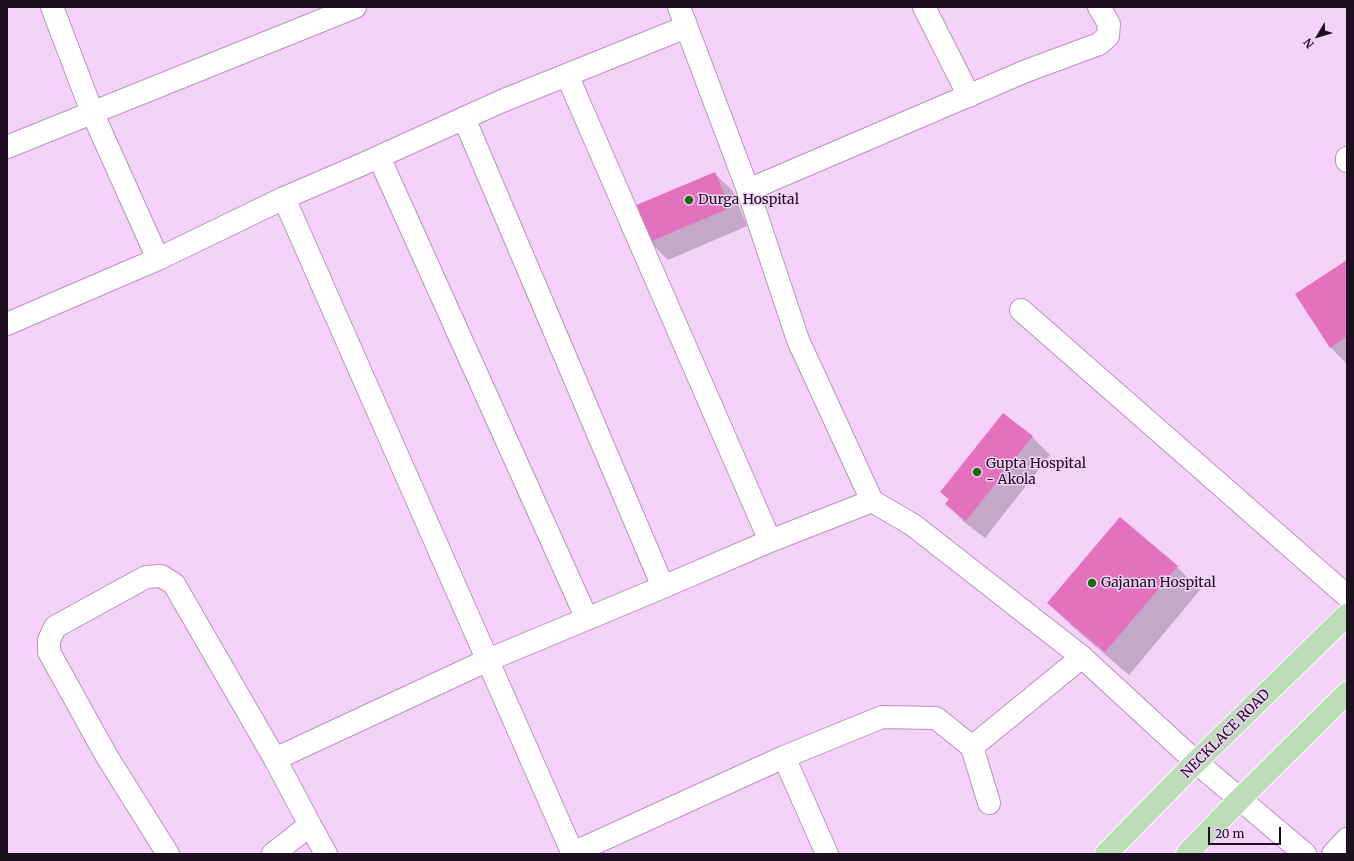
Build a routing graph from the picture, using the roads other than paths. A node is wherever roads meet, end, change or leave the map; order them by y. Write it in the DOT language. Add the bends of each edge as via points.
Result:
graph roads {
  1 [pos="52,7"];
  2 [pos="355,7"];
  3 [pos="679,7"];
  4 [pos="924,7"];
  5 [pos="1099,7"];
  6 [pos="686,27"];
  7 [pos="567,75"];
  8 [pos="969,96"];
  9 [pos="92,112"];
  10 [pos="464,118"];
  11 [pos="7,147"];
  12 [pos="379,157"];
  13 [pos="748,190"];
  14 [pos="284,198"];
  15 [pos="158,259"];
  16 [pos="1021,310"];
  17 [pos="7,324"];
  18 [pos="872,501"];
  19 [pos="770,541"];
  20 [pos="663,587"];
  21 [pos="1347,596"];
  22 [pos="1347,615"];
  23 [pos="587,619"];
  24 [pos="1082,657"];
  25 [pos="488,660"];
  26 [pos="1347,693"];
  27 [pos="972,747"];
  28 [pos="784,757"];
  29 [pos="275,759"];
  30 [pos="1196,762"];
  31 [pos="1240,799"];
  32 [pos="989,803"];
  33 [pos="310,825"];
  34 [pos="1347,839"];
  35 [pos="168,854"];
  36 [pos="273,854"];
  37 [pos="326,854"];
  38 [pos="573,854"];
  39 [pos="827,854"];
  40 [pos="1106,854"];
  41 [pos="1187,854"];
  42 [pos="1305,854"];
  43 [pos="1333,854"];
  1 -- 9 [label="street"];
  2 -- 9 [label="street"];
  3 -- 6 [label="street"];
  4 -- 8 [label="street"];
  5 -- 8 [label="street" via="1109,24 1108,36 1099,44"];
  6 -- 7 [label="street"];
  6 -- 13 [label="street"];
  7 -- 10 [label="street"];
  7 -- 19 [label="street"];
  8 -- 13 [label="street"];
  9 -- 11 [label="street"];
  9 -- 15 [label="street"];
  10 -- 12 [label="street"];
  10 -- 20 [label="street"];
  12 -- 14 [label="street"];
  12 -- 23 [label="street"];
  13 -- 18 [label="street" via="798,340"];
  14 -- 15 [label="street"];
  14 -- 25 [label="street"];
  15 -- 17 [label="street"];
  16 -- 21 [label="street"];
  18 -- 19 [label="street"];
  18 -- 24 [label="street" via="913,525"];
  19 -- 20 [label="street"];
  20 -- 23 [label="street"];
  22 -- 30 [label="main road, NECKLACE ROAD"];
  23 -- 25 [label="street"];
  24 -- 27 [label="street"];
  24 -- 30 [label="street"];
  25 -- 29 [label="street"];
  25 -- 38 [label="street"];
  26 -- 31 [label="main road"];
  27 -- 28 [label="street" via="936,718 882,717"];
  27 -- 32 [label="street"];
  28 -- 38 [label="street"];
  28 -- 39 [label="street"];
  29 -- 33 [label="street"];
  29 -- 35 [label="street" via="174,584 162,576 146,577 55,627 49,640 49,652 106,755"];
  30 -- 31 [label="street"];
  30 -- 40 [label="main road, NECKLACE ROAD"];
  31 -- 41 [label="main road"];
  31 -- 42 [label="street"];
  33 -- 36 [label="street"];
  33 -- 37 [label="street"];
  34 -- 43 [label="street"];
}
